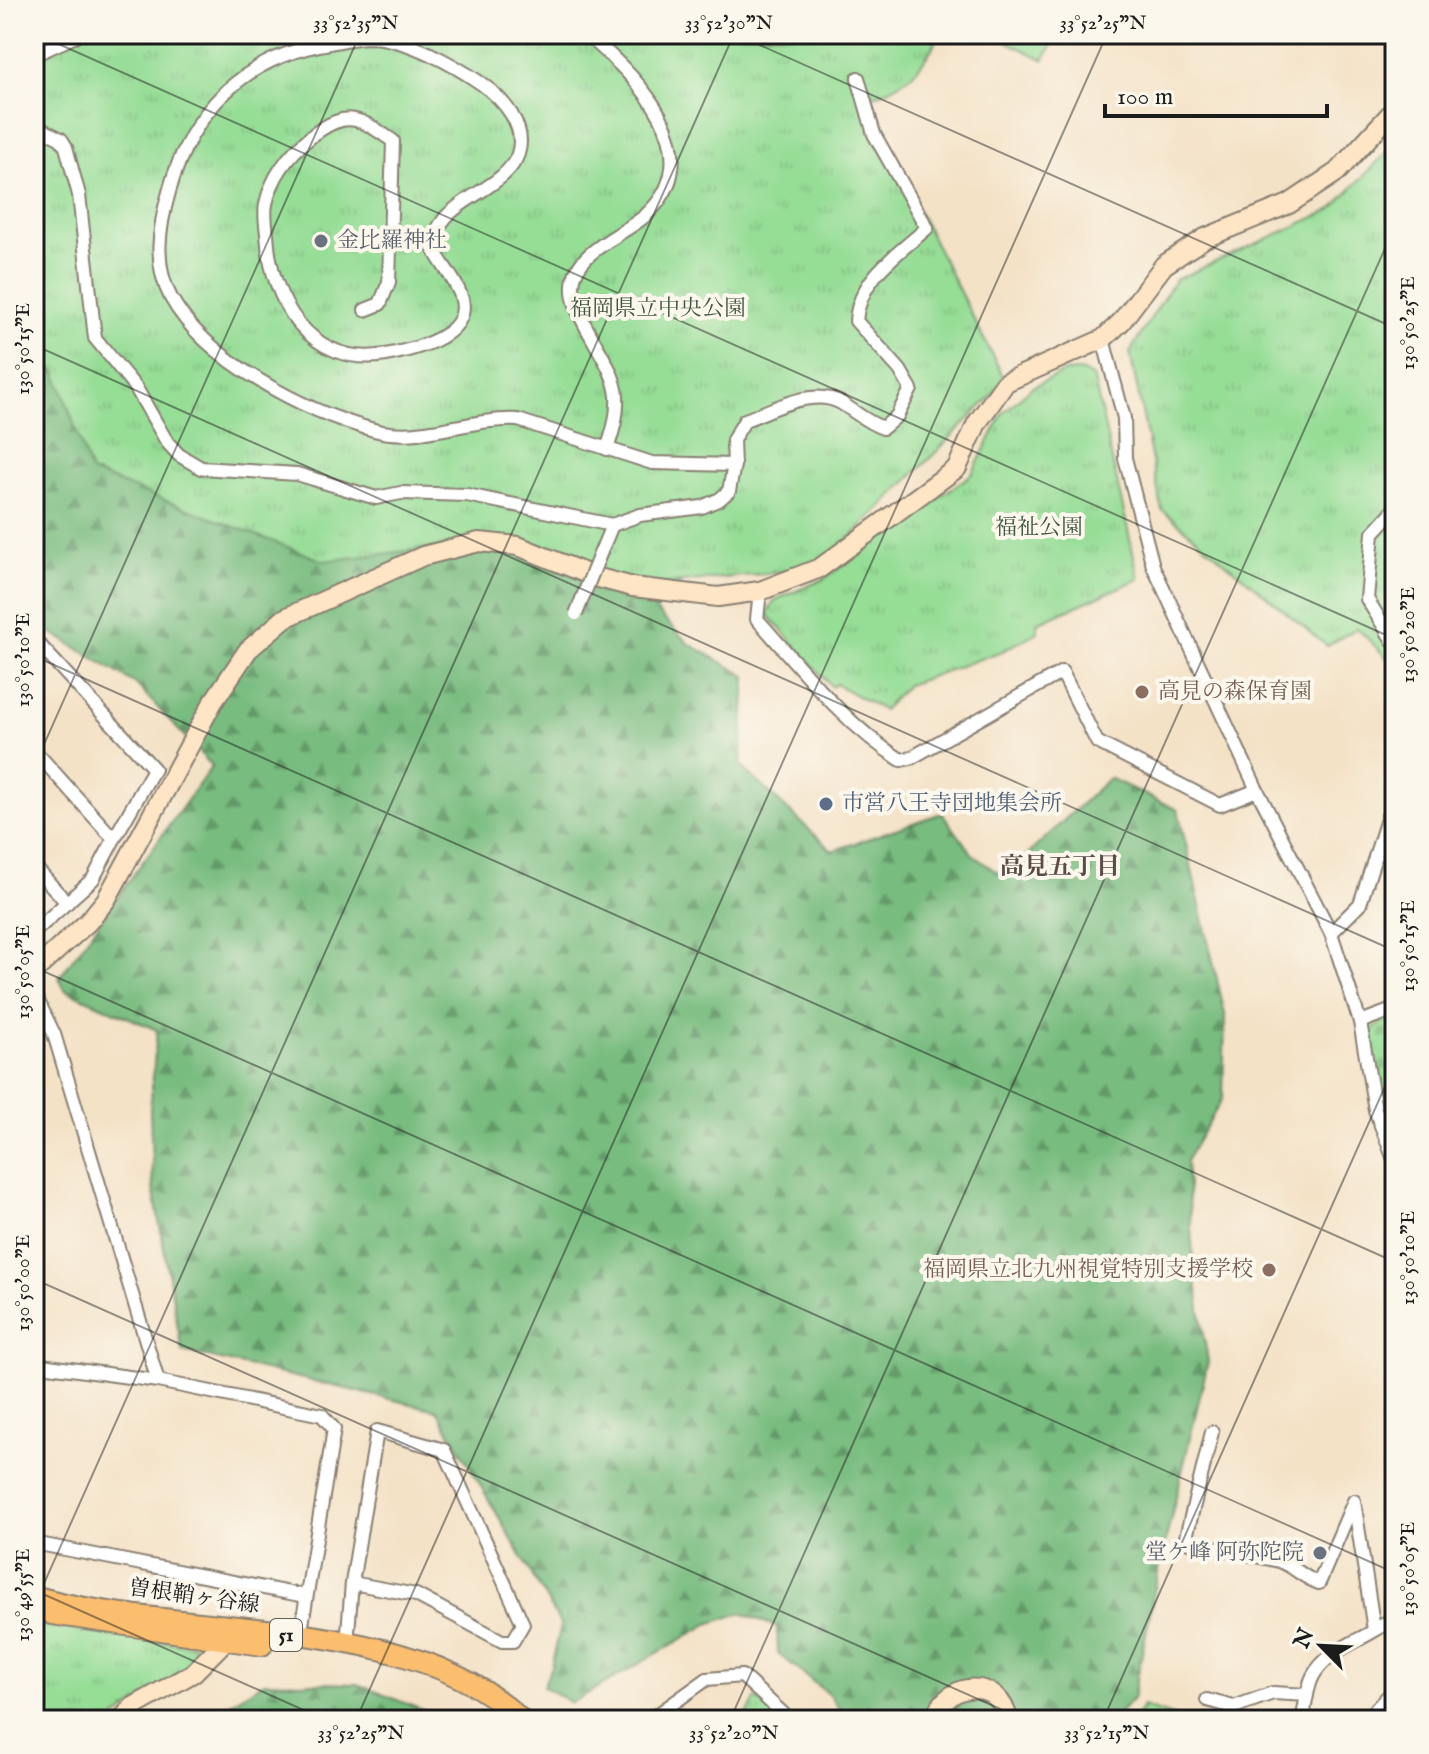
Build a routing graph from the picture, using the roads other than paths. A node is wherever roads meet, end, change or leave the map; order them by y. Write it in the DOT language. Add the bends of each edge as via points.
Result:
graph roads {
  1 [pos="46,34"];
  2 [pos="80,34"];
  3 [pos="586,34"];
  4 [pos="34,47"];
  5 [pos="34,55"];
  6 [pos="858,78"];
  7 [pos="1395,109"];
  8 [pos="34,125"];
  9 [pos="365,310"];
  10 [pos="1103,339"];
  11 [pos="607,449"];
  12 [pos="734,465"];
  13 [pos="1395,509"];
  14 [pos="612,525"];
  15 [pos="760,591"];
  16 [pos="576,614"];
  17 [pos="34,639"];
  18 [pos="1395,644"];
  19 [pos="34,750"];
  20 [pos="1257,790"];
  21 [pos="1395,794"];
  22 [pos="114,839"];
  23 [pos="34,866"];
  24 [pos="67,903"];
  25 [pos="34,932"];
  26 [pos="1331,933"];
  27 [pos="34,971"];
  28 [pos="34,993"];
  29 [pos="1395,1009"];
  30 [pos="1360,1022"];
  31 [pos="1395,1162"];
  32 [pos="34,1364"];
  33 [pos="158,1381"];
  34 [pos="1212,1432"];
  35 [pos="34,1543"];
  36 [pos="352,1583"];
  37 [pos="34,1596"];
  38 [pos="305,1596"];
  39 [pos="34,1610"];
  40 [pos="1395,1615"];
  41 [pos="1374,1630"];
  42 [pos="300,1637"];
  43 [pos="226,1640"];
  44 [pos="347,1644"];
  45 [pos="1395,1689"];
  46 [pos="1307,1695"];
  47 [pos="1207,1700"];
  48 [pos="121,1720"];
  49 [pos="503,1720"];
  50 [pos="521,1720"];
  51 [pos="650,1720"];
  52 [pos="790,1720"];
  53 [pos="934,1720"];
  54 [pos="1008,1720"];
  55 [pos="1302,1720"];
  56 [pos="1374,1720"];
  1 -- 4 [label="street"];
  2 -- 5 [label="street"];
  3 -- 11 [label="street" via="614,57 660,112 672,145 672,169 662,195 647,214 582,262 573,282 577,310 618,386 619,417"];
  6 -- 12 [label="street" via="874,134 927,228 870,280 857,301 856,321 911,389 897,416 883,428 826,397 806,398 745,420 733,440"];
  7 -- 10 [label="street" via="1337,172 1289,204 1205,238 1164,265"];
  8 -- 14 [label="street" via="66,147 79,195 95,338 136,388 179,455 201,468 297,474 359,495 467,495"];
  9 -- 11 [label="street" via="380,304 389,282 393,141 350,118 335,119 284,160 265,205 268,256 287,311 317,341 344,352 379,356 445,338 454,326 462,304 459,290 430,242 446,217 513,166 520,150 517,126 503,99 405,44 373,37 311,46 258,65 202,116 174,171 159,229 160,263 171,297 190,323 253,377 310,407 363,426 408,433 518,420"];
  10 -- 15 [label="street" via="1006,382 977,423 957,468 820,568"];
  10 -- 20 [label="street" via="1124,418 1125,458 1153,566"];
  11 -- 12 [label="street" via="652,463"];
  12 -- 14 [label="street" via="729,491 720,499"];
  13 -- 18 [label="street" via="1373,533 1367,599"];
  14 -- 16 [label="street, bridge"];
  15 -- 20 [label="street" via="757,619 828,699 901,760 1062,672 1097,742 1220,805"];
  15 -- 27 [label="street" via="718,597 633,587 518,546 479,542 423,556 285,618 248,650 213,702 106,900"];
  17 -- 22 [label="street" via="154,769"];
  19 -- 22 [label="street"];
  20 -- 26 [label="street"];
  21 -- 26 [label="street" via="1360,904"];
  22 -- 24 [label="street" via="93,879"];
  23 -- 24 [label="street"];
  24 -- 25 [label="street"];
  26 -- 30 [label="street"];
  28 -- 33 [label="street" via="58,1048"];
  29 -- 30 [label="street"];
  30 -- 31 [label="street" via="1375,1110"];
  32 -- 33 [label="street"];
  33 -- 38 [label="street" via="322,1415 334,1429"];
  34 -- 41 [label="street" via="1185,1541 1279,1561 1319,1583 1354,1501"];
  35 -- 38 [label="street"];
  36 -- 36 [label="street" via="416,1595 502,1641 513,1641 523,1624 444,1450 377,1431"];
  36 -- 44 [label="street"];
  37 -- 42 [label="main road, 曽根鞘ヶ谷線 / 51"];
  38 -- 42 [label="street"];
  39 -- 43 [label="main road, 曽根鞘ヶ谷線 / 51"];
  40 -- 41 [label="street"];
  41 -- 46 [label="street" via="1323,1662"];
  42 -- 44 [label="main road, 曽根鞘ヶ谷線 / 51"];
  43 -- 48 [label="street" via="193,1673 133,1707"];
  43 -- 49 [label="main road, 曽根鞘ヶ谷線 / 51" via="402,1668"];
  44 -- 50 [label="main road, 曽根鞘ヶ谷線 / 51" via="407,1656 437,1669"];
  45 -- 56 [label="street" via="1376,1709"];
  46 -- 47 [label="street" via="1273,1693 1234,1707"];
  46 -- 55 [label="street"];
  51 -- 52 [label="street" via="707,1679 742,1676"];
  53 -- 54 [label="street" via="946,1700 965,1688 998,1699"];
}
